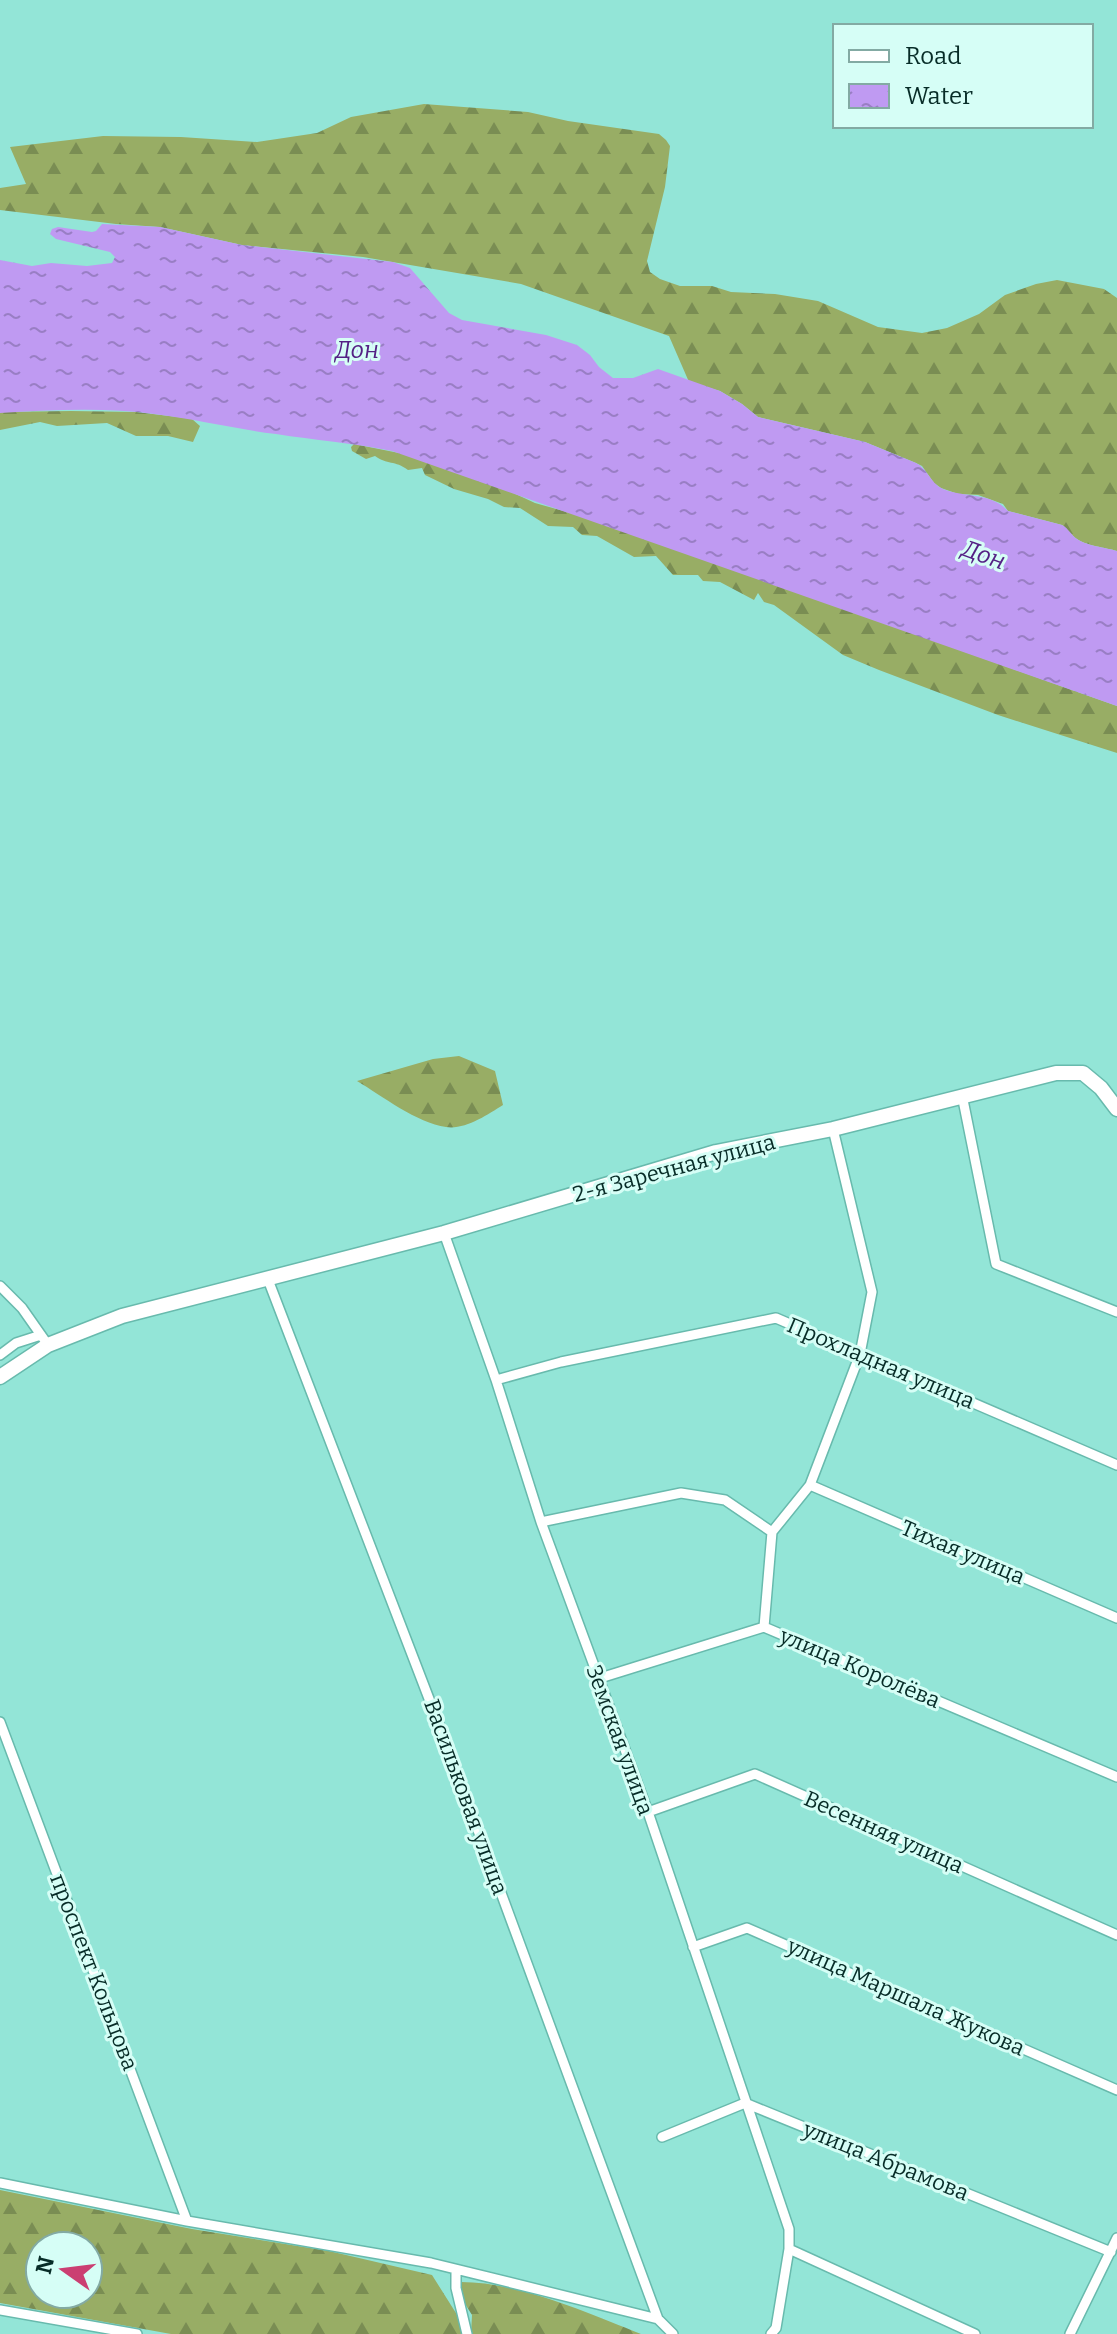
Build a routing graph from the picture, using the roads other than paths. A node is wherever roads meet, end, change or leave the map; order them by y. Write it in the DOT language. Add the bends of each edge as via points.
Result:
graph roads {
  1 [pos="962,1095"];
  2 [pos="1117,1109"];
  3 [pos="833,1129"];
  4 [pos="444,1233"];
  5 [pos="267,1277"];
  6 [pos="0,1286"];
  7 [pos="1117,1312"];
  8 [pos="44,1340"];
  9 [pos="860,1354"];
  10 [pos="0,1355"];
  11 [pos="0,1377"];
  12 [pos="496,1380"];
  13 [pos="1117,1465"];
  14 [pos="810,1485"];
  15 [pos="541,1522"];
  16 [pos="772,1532"];
  17 [pos="1117,1618"];
  18 [pos="764,1627"];
  19 [pos="597,1679"];
  20 [pos="0,1722"];
  21 [pos="1117,1777"];
  22 [pos="648,1812"];
  23 [pos="1117,1935"];
  24 [pos="693,1947"];
  25 [pos="1117,2090"];
  26 [pos="745,2103"];
  27 [pos="662,2137"];
  28 [pos="0,2183"];
  29 [pos="187,2221"];
  30 [pos="1117,2238"];
  31 [pos="789,2249"];
  32 [pos="1111,2252"];
  33 [pos="456,2270"];
  34 [pos="0,2310"];
  35 [pos="658,2319"];
  36 [pos="137,2334"];
  37 [pos="467,2334"];
  38 [pos="673,2334"];
  39 [pos="771,2334"];
  40 [pos="975,2334"];
  41 [pos="1070,2334"];
  1 -- 2 [label="street, 2-я Заречная улица" via="1056,1073 1083,1073"];
  1 -- 3 [label="street, 2-я Заречная улица"];
  1 -- 7 [label="street" via="996,1264"];
  3 -- 4 [label="street, 2-я Заречная улица" via="716,1152"];
  3 -- 9 [label="street" via="872,1292"];
  4 -- 5 [label="street, 2-я Заречная улица"];
  4 -- 12 [label="street, Земская улица"];
  5 -- 8 [label="street, 2-я Заречная улица"];
  5 -- 35 [label="street, Васильковая улица"];
  6 -- 8 [label="street"];
  8 -- 10 [label="street" via="16,1343"];
  8 -- 11 [label="street, 2-я Заречная улица"];
  9 -- 12 [label="street, Прохладная улица" via="776,1318"];
  9 -- 13 [label="street, Прохладная улица"];
  9 -- 14 [label="street"];
  12 -- 15 [label="street, Земская улица"];
  14 -- 16 [label="street"];
  14 -- 17 [label="street, Тихая улица"];
  15 -- 16 [label="street" via="681,1493 725,1500"];
  15 -- 19 [label="street, Земская улица"];
  16 -- 18 [label="street"];
  18 -- 19 [label="street, улица Королёва"];
  18 -- 21 [label="street, улица Королёва"];
  19 -- 22 [label="street, Земская улица"];
  20 -- 29 [label="street, проспект Кольцова"];
  22 -- 23 [label="street, Весенняя улица" via="755,1774"];
  22 -- 24 [label="street, Земская улица"];
  24 -- 25 [label="street, улица Маршала Жукова" via="747,1928"];
  24 -- 26 [label="street, Земская улица"];
  26 -- 27 [label="street"];
  26 -- 31 [label="street, Земская улица" via="789,2229"];
  26 -- 32 [label="street, улица Абрамова"];
  28 -- 29 [label="street"];
  29 -- 33 [label="street"];
  30 -- 32 [label="street"];
  31 -- 39 [label="street, Земская улица"];
  31 -- 40 [label="street"];
  32 -- 41 [label="street"];
  33 -- 35 [label="street"];
  33 -- 37 [label="street"];
  34 -- 36 [label="street"];
  35 -- 38 [label="street"];
}
